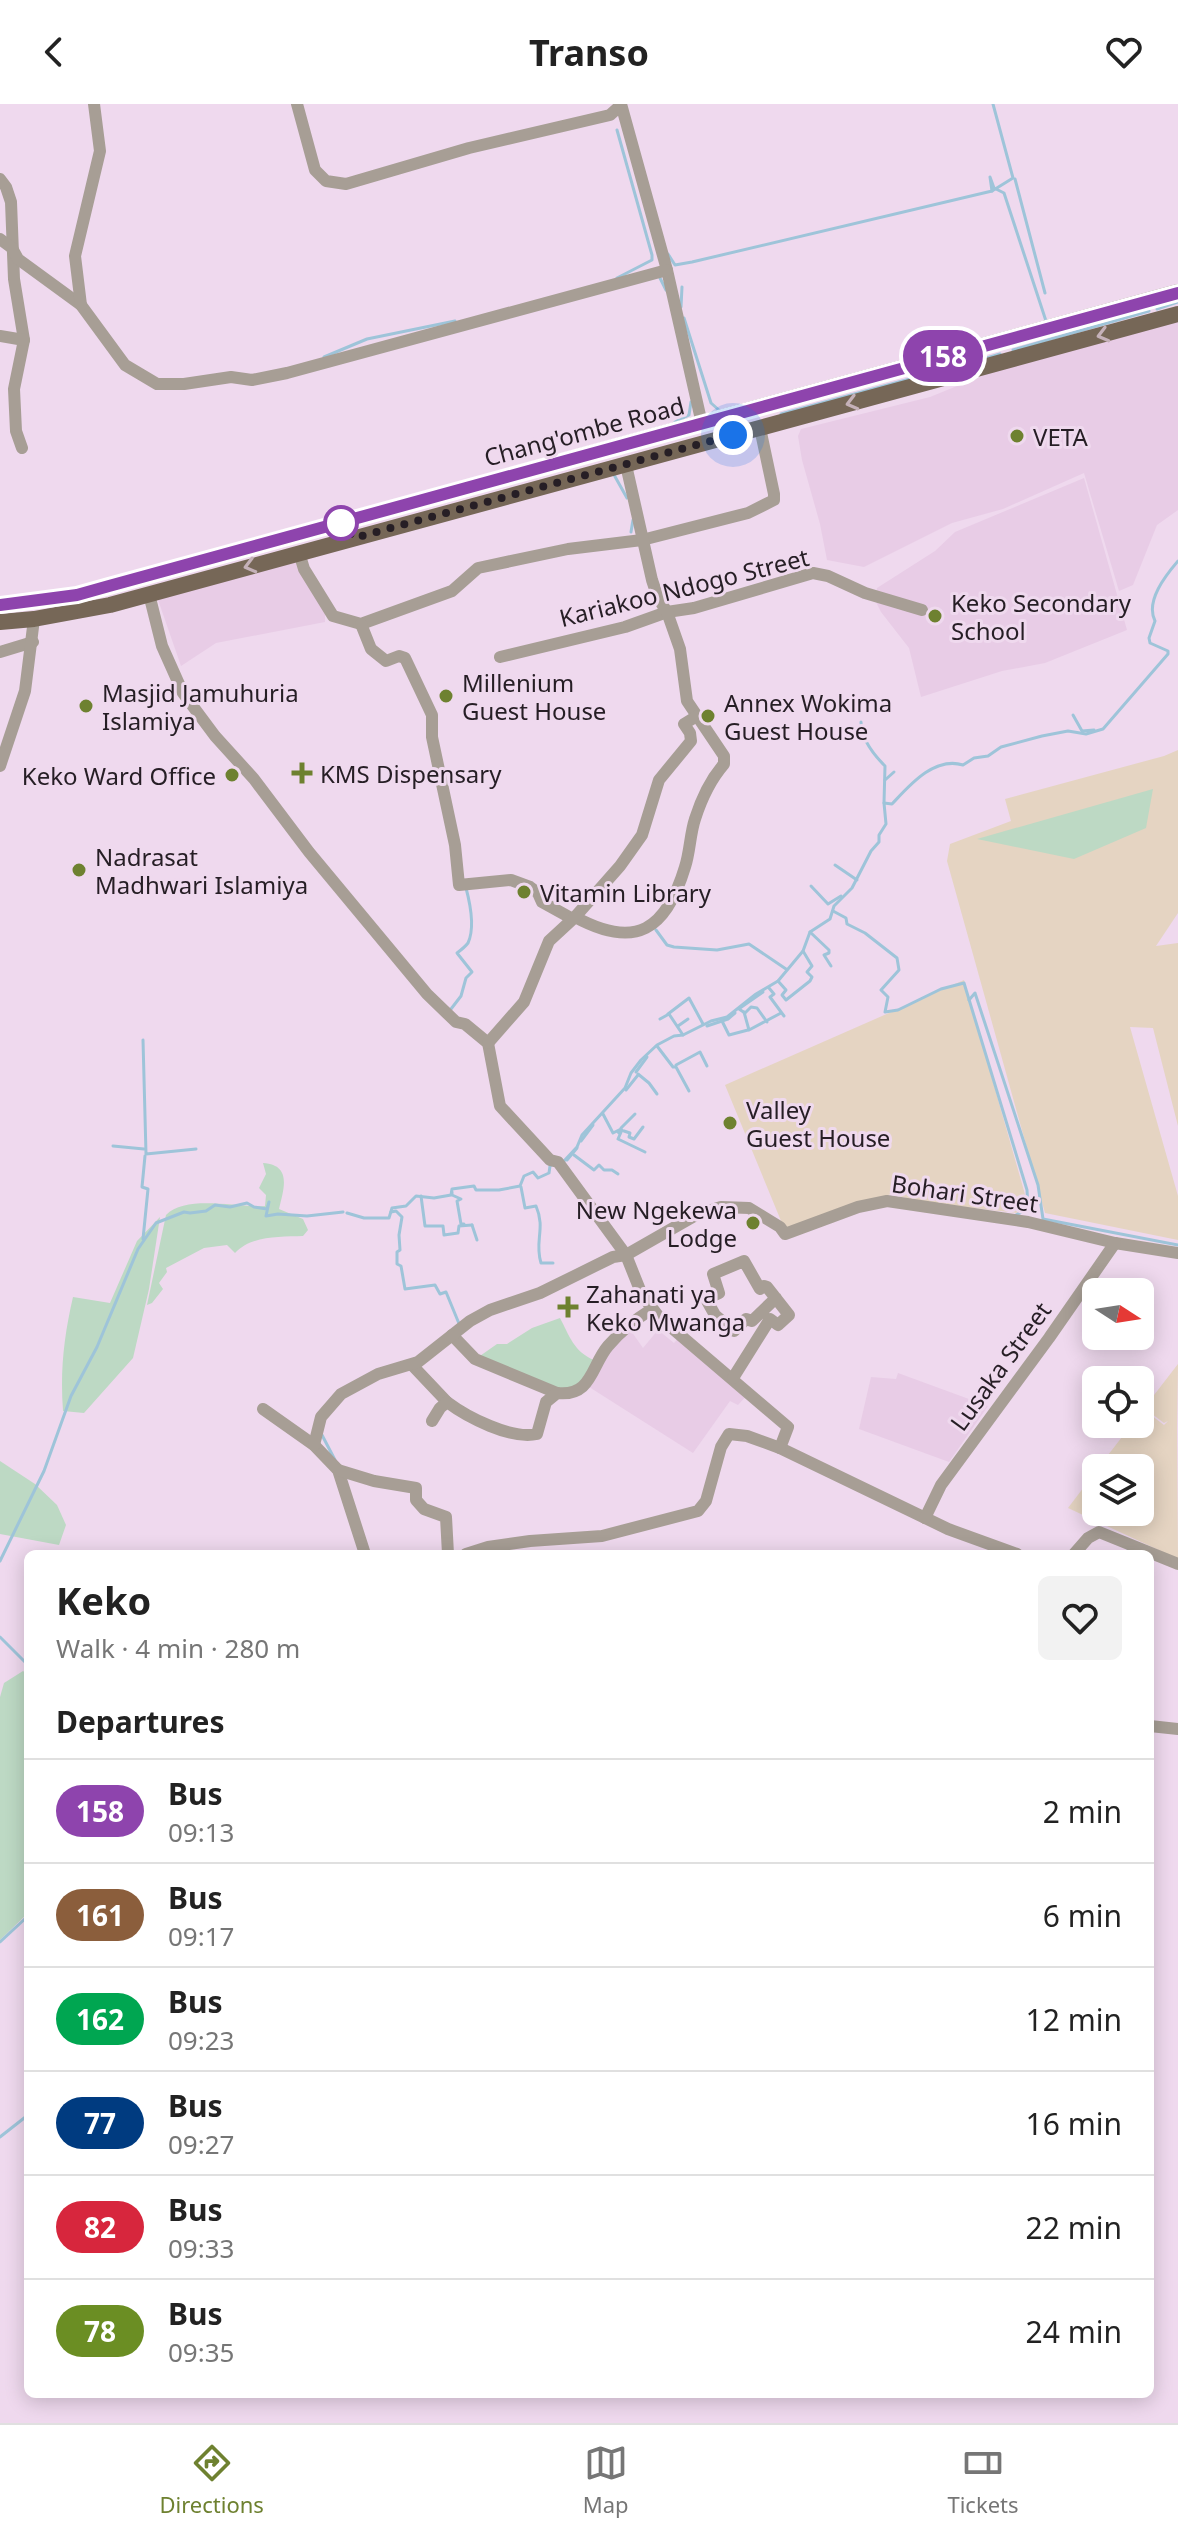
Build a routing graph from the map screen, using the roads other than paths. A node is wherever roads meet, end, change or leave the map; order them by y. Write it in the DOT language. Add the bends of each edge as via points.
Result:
graph roads {
  1 [pos="94,104"];
  2 [pos="297,104"];
  3 [pos="621,104"];
  4 [pos="0,179"];
  5 [pos="0,239"];
  6 [pos="12,248"];
  7 [pos="667,270"];
  8 [pos="74,290"];
  9 [pos="1178,292"];
  10 [pos="1178,314"];
  11 [pos="0,336"];
  12 [pos="24,340"];
  13 [pos="702,424"];
  14 [pos="760,428"];
  15 [pos="22,448"];
  16 [pos="626,465"];
  17 [pos="642,540"];
  18 [pos="301,559"];
  19 [pos="149,594"];
  20 [pos="0,605"];
  21 [pos="922,610"];
  22 [pos="667,612"];
  23 [pos="34,619"];
  24 [pos="0,622"];
  25 [pos="361,624"];
  26 [pos="33,642"];
  27 [pos="0,652"];
  28 [pos="500,657"];
  29 [pos="697,716"];
  30 [pos="5,742"];
  31 [pos="0,766"];
  32 [pos="573,917"];
  33 [pos="488,1043"];
  34 [pos="1115,1243"];
  35 [pos="1178,1253"];
  36 [pos="626,1255"];
  37 [pos="776,1298"];
  38 [pos="651,1308"];
  39 [pos="452,1335"];
  40 [pos="412,1365"];
  41 [pos="733,1378"];
  42 [pos="557,1393"];
  43 [pos="447,1402"];
  44 [pos="263,1409"];
  45 [pos="432,1421"];
  46 [pos="314,1445"];
  47 [pos="780,1448"];
  48 [pos="338,1470"];
  49 [pos="925,1518"];
  50 [pos="364,1550"];
  51 [pos="448,1550"];
  52 [pos="479,1550"];
  53 [pos="1006,1550"];
  54 [pos="1078,1550"];
  55 [pos="1143,1550"];
  56 [pos="1154,1554"];
  57 [pos="1178,1564"];
  58 [pos="1154,1726"];
  59 [pos="1178,1729"];
  1 -- 8 [label="street" via="100,151 75,256"];
  2 -- 3 [label="street" via="315,170 326,181 346,184 610,115"];
  3 -- 7 [label="street"];
  4 -- 6 [label="street" via="11,202"];
  5 -- 6 [label="street"];
  6 -- 8 [label="street" via="50,285"];
  6 -- 12 [label="street"];
  7 -- 8 [label="street" via="287,373 184,384 157,384 125,365"];
  7 -- 13 [label="street"];
  9 -- 13 [label="main road, Chang'ombe Road"];
  10 -- 14 [label="main road, Chang'ombe Road, one-way"];
  11 -- 12 [label="street"];
  12 -- 15 [label="street" via="14,389"];
  13 -- 20 [label="main road, Chang'ombe Road" via="77,595"];
  14 -- 16 [label="main road, Chang'ombe Road"];
  14 -- 17 [label="street" via="774,500 748,513"];
  16 -- 17 [label="street"];
  16 -- 19 [label="main road, Chang'ombe Road, one-way"];
  17 -- 22 [label="street"];
  17 -- 25 [label="street" via="478,568 452,591"];
  18 -- 25 [label="street" via="330,614"];
  19 -- 23 [label="main road, Chang'ombe Road"];
  19 -- 33 [label="street" via="162,646 183,693 436,1004"];
  21 -- 22 [label="street, Kariakoo Ndogo Street" via="813,573"];
  22 -- 28 [label="street, Kariakoo Ndogo Street"];
  22 -- 29 [label="street" via="680,649 687,701"];
  23 -- 24 [label="main road, Chang'ombe Road"];
  23 -- 26 [label="street"];
  25 -- 32 [label="street" via="371,649 386,661 405,658 432,715 459,885 511,880"];
  26 -- 27 [label="street"];
  26 -- 30 [label="street" via="25,691"];
  29 -- 32 [label="street" via="684,724 691,741 659,780 642,835"];
  29 -- 32 [label="street" via="724,764 695,817 685,867 661,918 630,934"];
  30 -- 31 [label="street"];
  32 -- 33 [label="street" via="549,941 524,1002"];
  33 -- 36 [label="street" via="500,1106 550,1160 558,1162"];
  34 -- 35 [label="street, Bohari Street"];
  34 -- 36 [label="street, Bohari Street" via="1028,1222 887,1201 785,1234 749,1208 721,1207 696,1215"];
  34 -- 49 [label="street, Lusaka Street" via="946,1478"];
  36 -- 38 [label="street"];
  36 -- 39 [label="street" via="490,1310"];
  37 -- 37 [label="street" via="734,1331 706,1299 719,1293 713,1274 741,1261 760,1289 766,1286"];
  37 -- 41 [label="street" via="789,1315 778,1325 770,1319"];
  38 -- 41 [label="street"];
  38 -- 42 [label="street" via="607,1347 584,1386 570,1394"];
  39 -- 40 [label="street"];
  39 -- 42 [label="street" via="475,1359"];
  40 -- 43 [label="street"];
  40 -- 46 [label="street" via="378,1374 341,1394 321,1417"];
  41 -- 47 [label="street" via="788,1427"];
  42 -- 43 [label="street" via="546,1402 537,1434 528,1436 482,1423"];
  43 -- 45 [label="street"];
  44 -- 46 [label="street"];
  46 -- 48 [label="street"];
  47 -- 49 [label="street"];
  47 -- 52 [label="street" via="729,1434 706,1501 694,1513 602,1536"];
  48 -- 50 [label="street"];
  48 -- 51 [label="street" via="416,1488 416,1500 424,1509 446,1517"];
  49 -- 53 [label="street"];
  54 -- 55 [label="street" via="1099,1532"];
  56 -- 57 [label="street"];
  58 -- 59 [label="street"];
}
